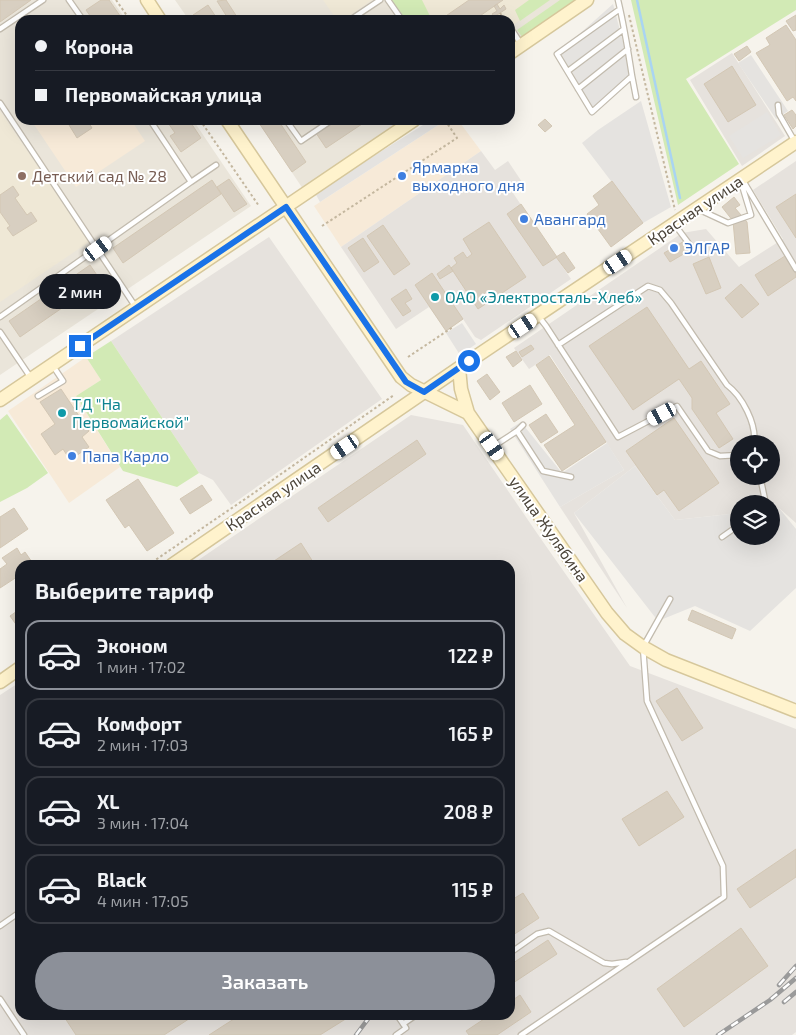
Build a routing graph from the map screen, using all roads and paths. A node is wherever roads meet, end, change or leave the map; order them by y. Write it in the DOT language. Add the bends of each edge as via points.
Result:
graph roads {
  1 [pos="43,0"];
  2 [pos="69,0"];
  3 [pos="116,0"];
  4 [pos="147,0"];
  5 [pos="380,0"];
  6 [pos="388,0"];
  7 [pos="587,0"];
  8 [pos="618,0"];
  9 [pos="620,9"];
  10 [pos="628,10"];
  11 [pos="21,15"];
  12 [pos="80,15"];
  13 [pos="126,15"];
  14 [pos="157,15"];
  15 [pos="358,15"];
  16 [pos="398,15"];
  17 [pos="15,19"];
  18 [pos="0,29"];
  19 [pos="624,29"];
  20 [pos="515,34"];
  21 [pos="522,45"];
  22 [pos="628,49"];
  23 [pos="515,50"];
  24 [pos="568,71"];
  25 [pos="632,76"];
  26 [pos="578,89"];
  27 [pos="636,97"];
  28 [pos="0,103"];
  29 [pos="778,105"];
  30 [pos="153,125"];
  31 [pos="203,125"];
  32 [pos="230,125"];
  33 [pos="290,125"];
  34 [pos="325,125"];
  35 [pos="407,125"];
  36 [pos="448,125"];
  37 [pos="796,142"];
  38 [pos="216,166"];
  39 [pos="741,178"];
  40 [pos="191,182"];
  41 [pos="259,206"];
  42 [pos="286,207"];
  43 [pos="696,209"];
  44 [pos="675,218"];
  45 [pos="322,226"];
  46 [pos="690,245"];
  47 [pos="98,249"];
  48 [pos="796,269"];
  49 [pos="137,308"];
  50 [pos="538,316"];
  51 [pos="0,317"];
  52 [pos="453,327"];
  53 [pos="0,332"];
  54 [pos="558,345"];
  55 [pos="408,357"];
  56 [pos="52,365"];
  57 [pos="459,368"];
  58 [pos="31,379"];
  59 [pos="424,392"];
  60 [pos="394,395"];
  61 [pos="38,396"];
  62 [pos="0,400"];
  63 [pos="468,412"];
  64 [pos="523,425"];
  65 [pos="517,431"];
  66 [pos="755,435"];
  67 [pos="492,446"];
  68 [pos="730,455"];
  69 [pos="570,477"];
  70 [pos="730,531"];
  71 [pos="722,537"];
  72 [pos="155,560"];
  73 [pos="179,560"];
  74 [pos="670,599"];
  75 [pos="644,647"];
  76 [pos="15,672"];
  77 [pos="0,682"];
  78 [pos="796,711"];
  79 [pos="15,916"];
  80 [pos="0,926"];
  81 [pos="515,950"];
  82 [pos="629,961"];
  83 [pos="0,999"];
  84 [pos="400,1020"];
  85 [pos="409,1020"];
  86 [pos="403,1024"];
  87 [pos="24,1035"];
  88 [pos="396,1035"];
  89 [pos="521,1035"];
  1 -- 11 [label="lane"];
  2 -- 12 [label="lane"];
  3 -- 13 [label="path"];
  4 -- 14 [label="main road"];
  5 -- 15 [label="lane"];
  6 -- 16 [label="lane"];
  7 -- 21 [label="main road"];
  8 -- 9 [label="lane"];
  9 -- 19 [label="lane"];
  9 -- 24 [label="lane" via="557,54"];
  10 -- 44 [label="path"];
  17 -- 18 [label="lane"];
  19 -- 22 [label="lane"];
  19 -- 24 [label="lane"];
  20 -- 21 [label="lane"];
  21 -- 23 [label="main road"];
  22 -- 25 [label="lane"];
  22 -- 26 [label="lane"];
  24 -- 26 [label="lane"];
  25 -- 26 [label="lane" via="592,112"];
  25 -- 27 [label="lane"];
  28 -- 47 [label="lane"];
  29 -- 37 [label="lane" via="779,114"];
  30 -- 40 [label="lane"];
  31 -- 41 [label="path"];
  32 -- 42 [label="main road"];
  33 -- 34 [label="lane" via="301,141"];
  35 -- 42 [label="main road"];
  36 -- 45 [label="path" via="457,138"];
  37 -- 39 [label="main road, Красная улица"];
  38 -- 40 [label="lane"];
  39 -- 43 [label="main road, Красная улица"];
  39 -- 43 [label="lane" via="751,215 728,223"];
  39 -- 48 [label="lane"];
  40 -- 47 [label="lane"];
  42 -- 49 [label="main road"];
  42 -- 59 [label="main road" via="401,376"];
  43 -- 44 [label="main road, Красная улица"];
  44 -- 46 [label="lane"];
  44 -- 50 [label="main road, Красная улица"];
  47 -- 49 [label="lane"];
  47 -- 51 [label="lane"];
  49 -- 56 [label="main road"];
  50 -- 54 [label="lane"];
  50 -- 57 [label="main road, Красная улица"];
  52 -- 55 [label="path"];
  53 -- 58 [label="lane"];
  54 -- 66 [label="lane" via="648,286 660,290 727,385 735,391 748,413"];
  54 -- 68 [label="lane" via="618,437 677,406 708,451 720,456"];
  56 -- 58 [label="main road"];
  56 -- 61 [label="lane" via="63,381"];
  57 -- 59 [label="main road, Красная улица"];
  57 -- 63 [label="main road"];
  58 -- 62 [label="main road"];
  59 -- 63 [label="main road"];
  59 -- 73 [label="main road, Красная улица"];
  60 -- 72 [label="path"];
  63 -- 67 [label="main road, улица Жулябина"];
  64 -- 65 [label="lane"];
  65 -- 67 [label="lane"];
  65 -- 69 [label="lane" via="544,471"];
  67 -- 75 [label="main road, улица Жулябина" via="608,613 625,634"];
  70 -- 71 [label="lane"];
  74 -- 75 [label="lane"];
  75 -- 78 [label="main road, улица Жулябина" via="666,660"];
  75 -- 82 [label="lane" via="647,701 723,866 724,897"];
  76 -- 77 [label="main road"];
  79 -- 80 [label="lane"];
  81 -- 82 [label="lane" via="549,930 604,963"];
  82 -- 89 [label="lane"];
  83 -- 87 [label="lane"];
  84 -- 86 [label="lane"];
  85 -- 86 [label="lane"];
  86 -- 88 [label="lane" via="406,1028"];
}
